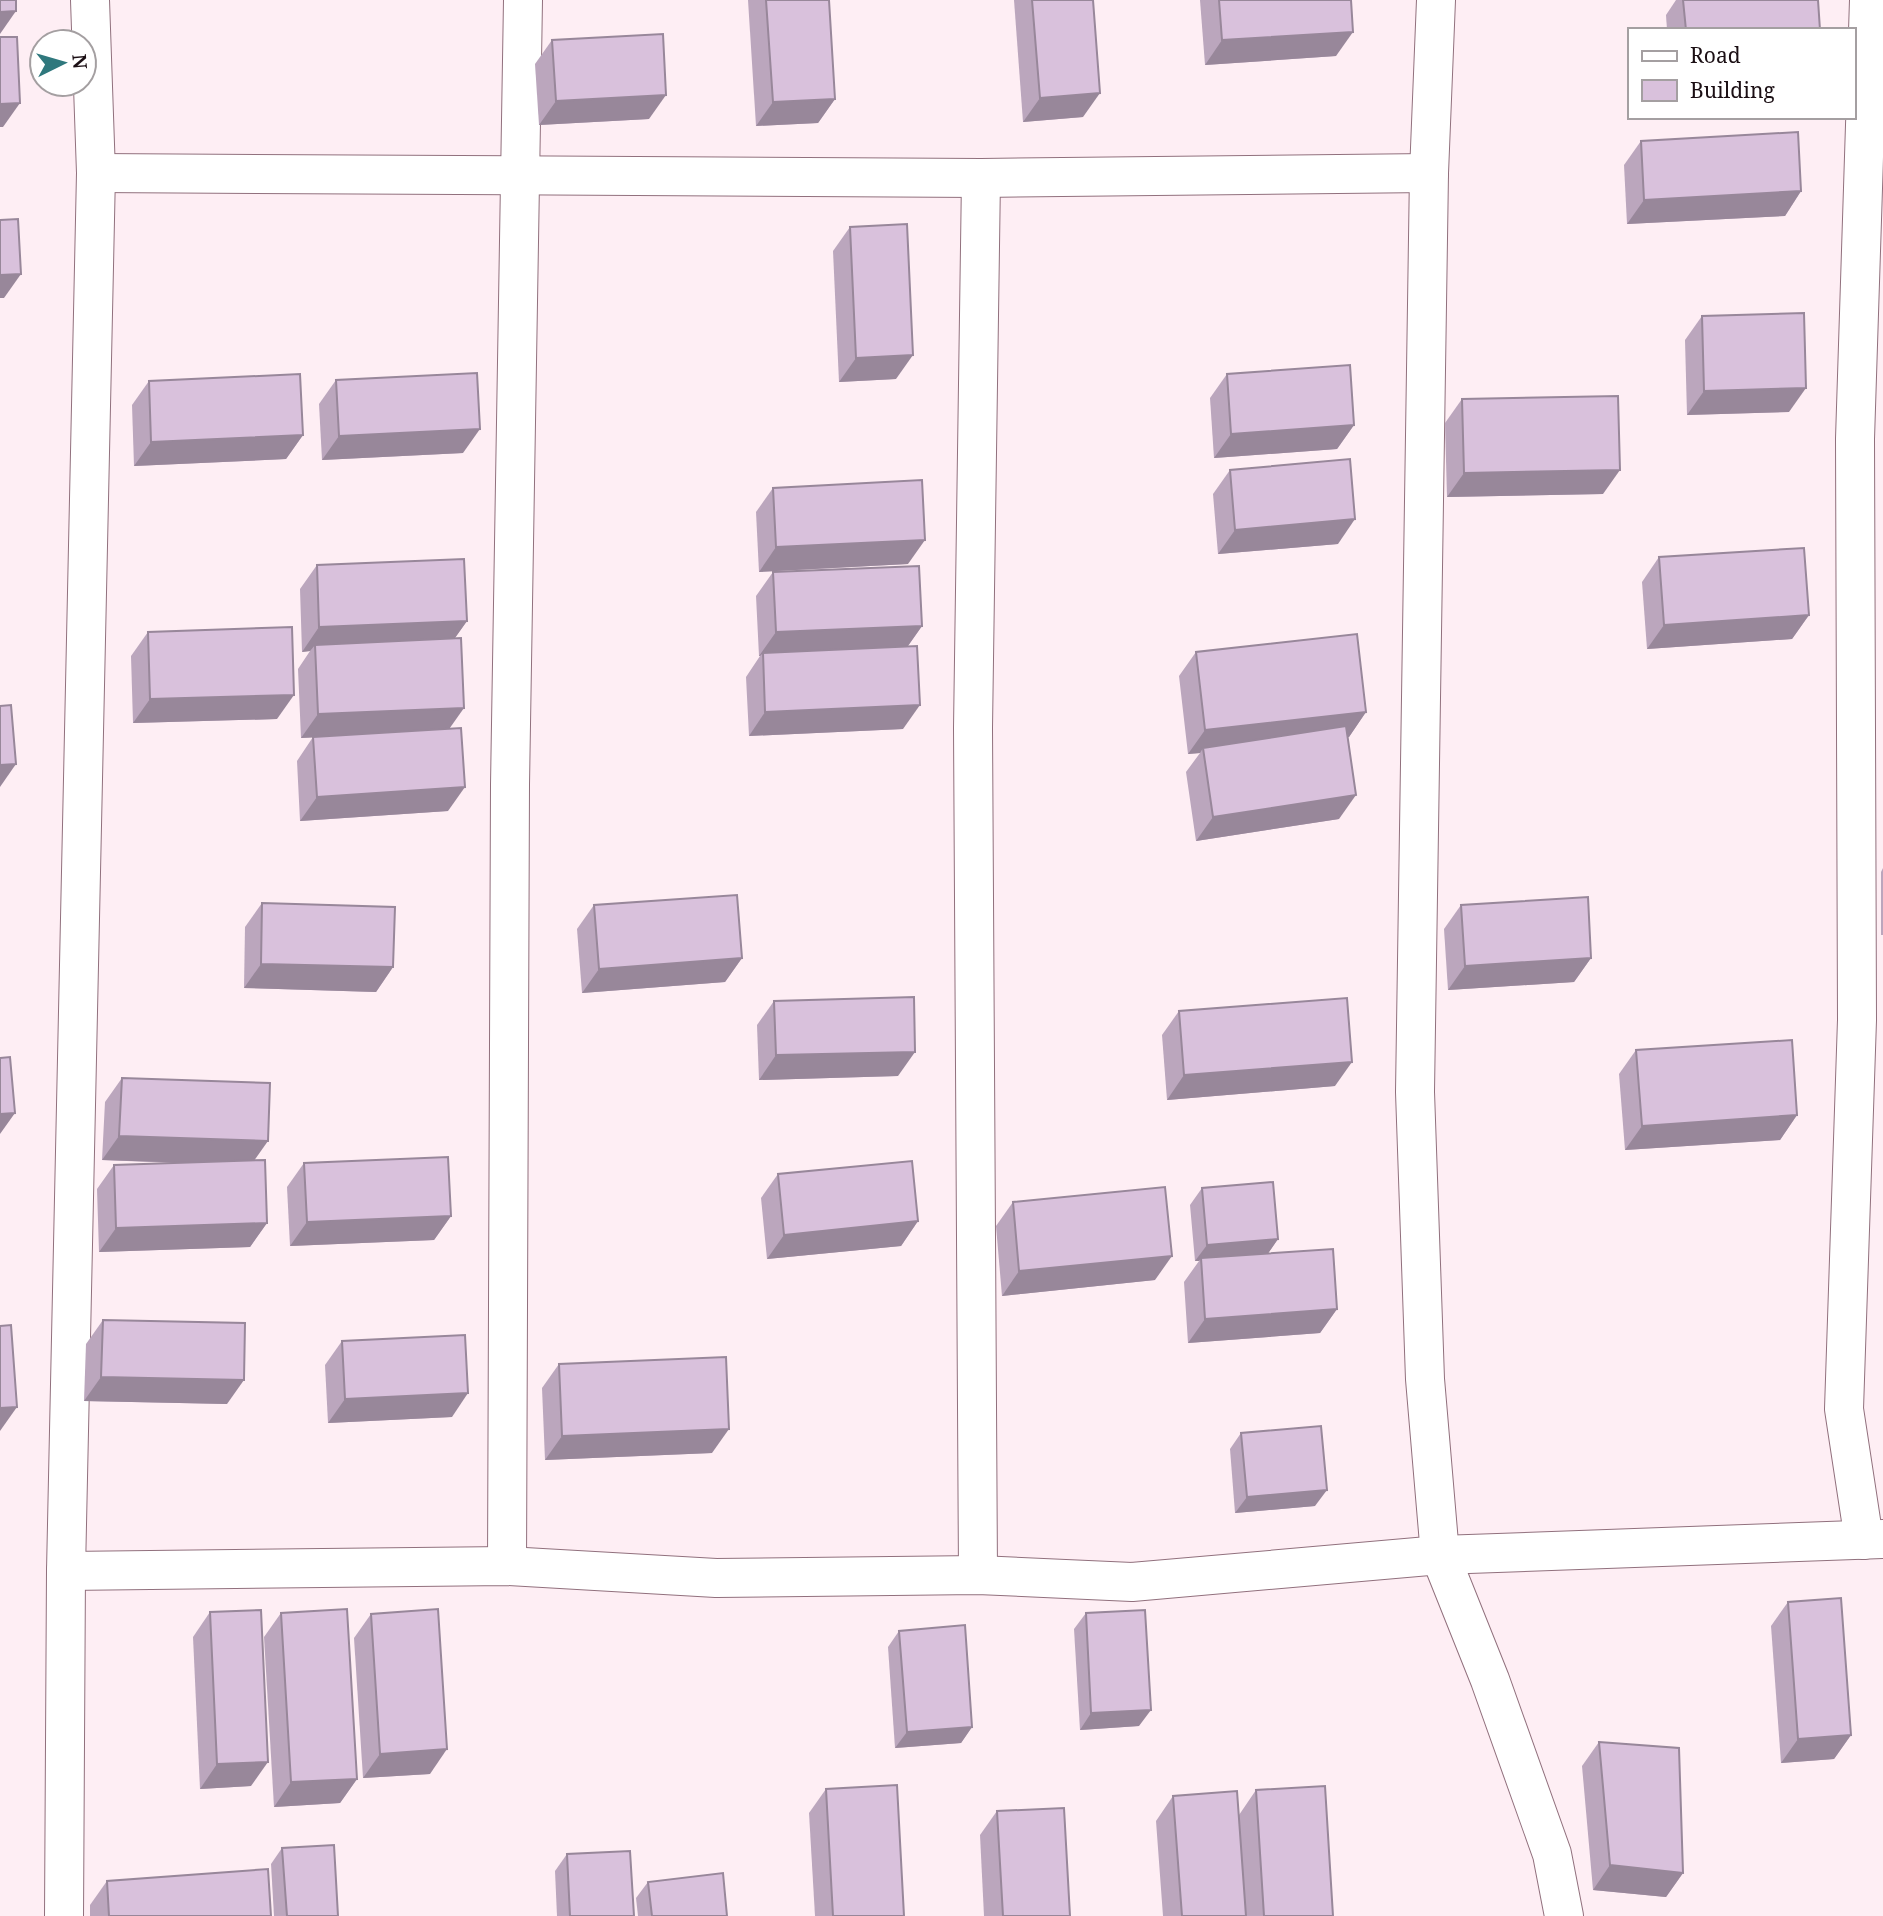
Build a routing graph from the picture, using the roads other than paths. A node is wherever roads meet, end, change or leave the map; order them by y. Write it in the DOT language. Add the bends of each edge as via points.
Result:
graph roads {
  1 [pos="90,0"];
  2 [pos="523,0"];
  3 [pos="1436,0"];
  4 [pos="1869,0"];
  5 [pos="96,173"];
  6 [pos="1429,173"];
  7 [pos="520,175"];
  8 [pos="981,178"];
  9 [pos="1873,1539"];
  10 [pos="1440,1555"];
  11 [pos="507,1566"];
  12 [pos="66,1572"];
  13 [pos="978,1575"];
  14 [pos="64,1916"];
  15 [pos="1564,1916"];
  1 -- 5 [label="street"];
  2 -- 7 [label="street"];
  3 -- 6 [label="street"];
  4 -- 9 [label="street" via="1855,439 1857,1020 1844,1409"];
  5 -- 7 [label="street"];
  5 -- 12 [label="street"];
  6 -- 8 [label="street"];
  6 -- 10 [label="street" via="1415,1092 1425,1379"];
  7 -- 8 [label="street"];
  7 -- 11 [label="street" via="510,799"];
  8 -- 13 [label="street" via="973,728"];
  9 -- 10 [label="street"];
  10 -- 13 [label="street" via="1132,1582"];
  10 -- 15 [label="street" via="1552,1854"];
  11 -- 12 [label="street"];
  11 -- 13 [label="street" via="716,1578"];
  12 -- 14 [label="street"];
}
